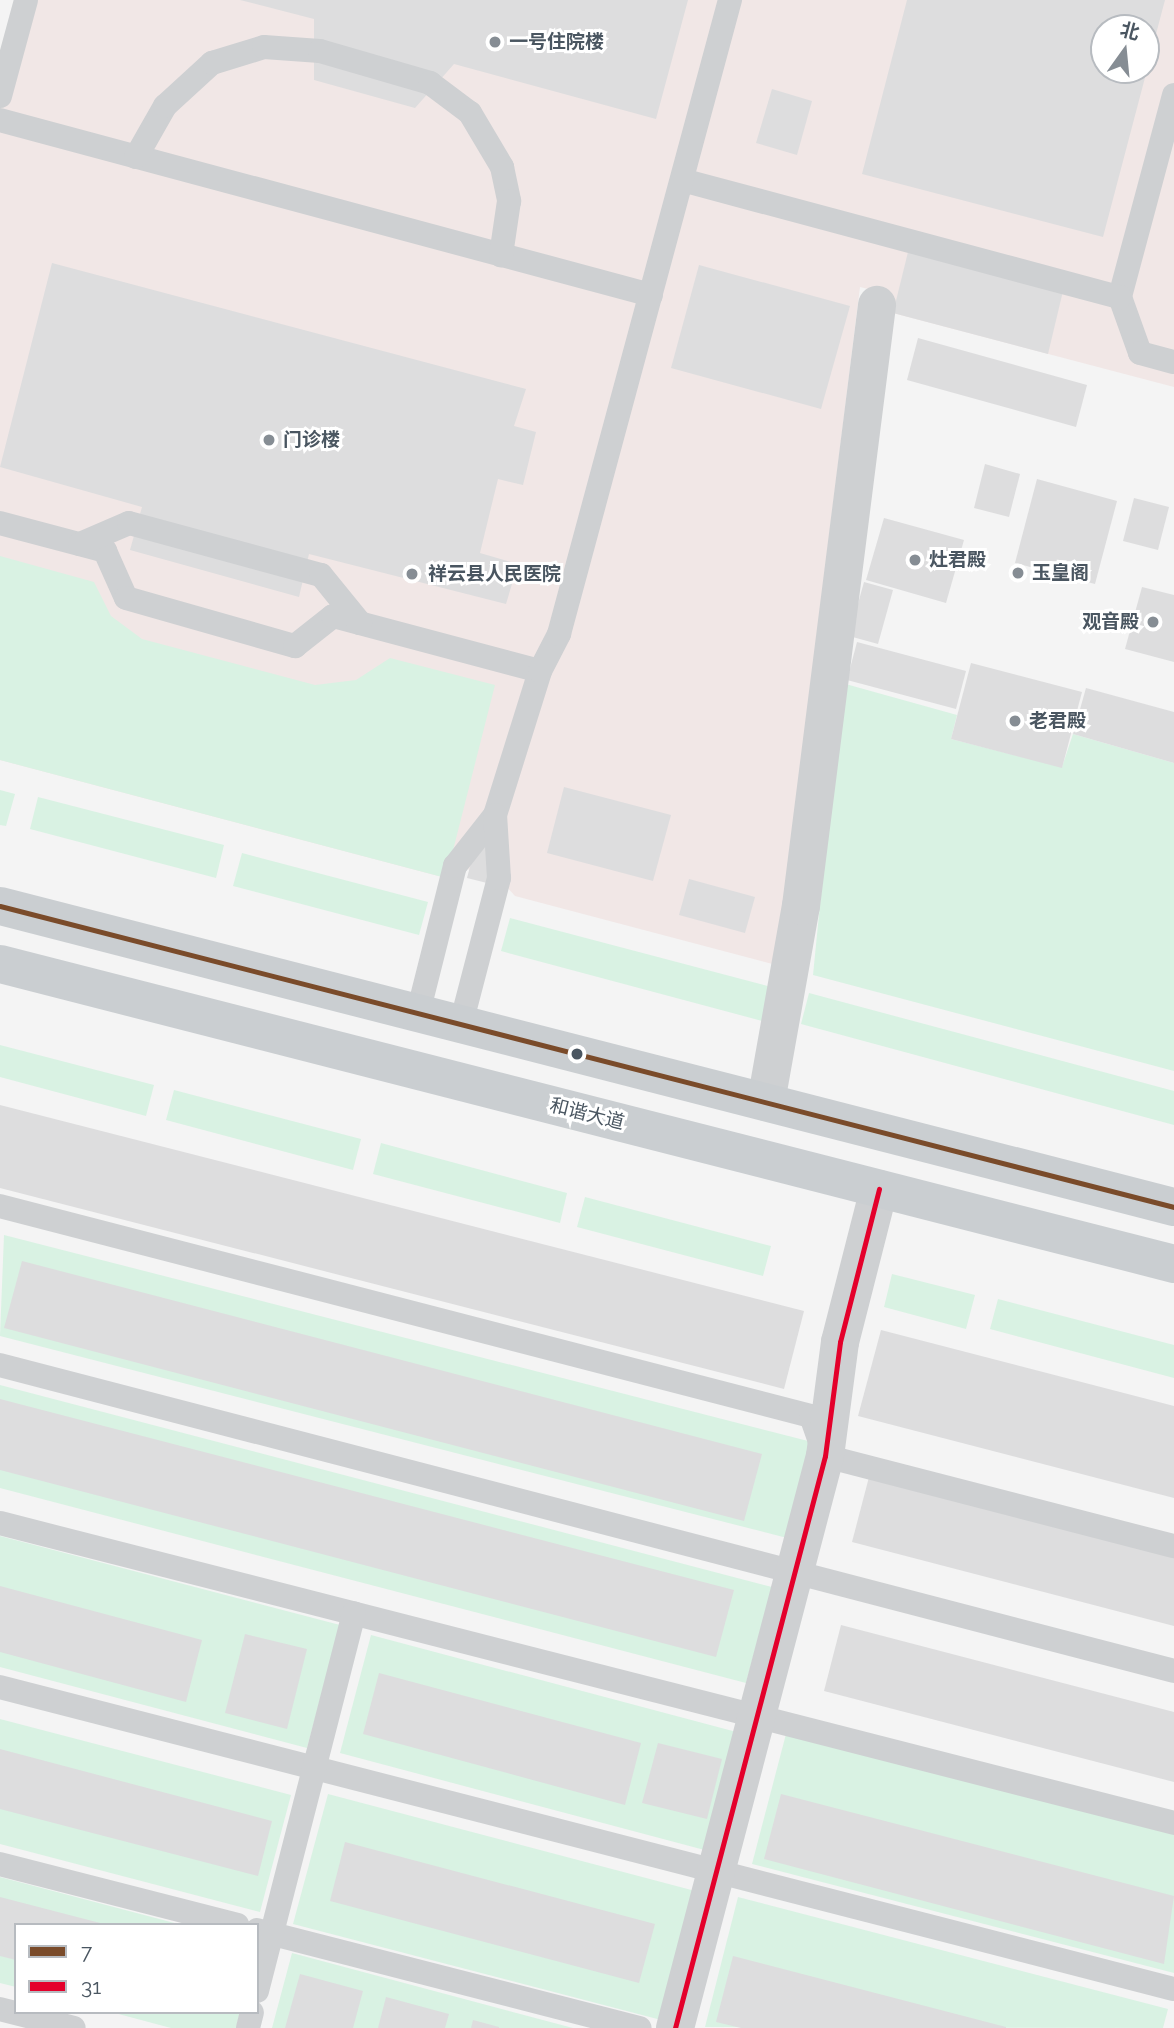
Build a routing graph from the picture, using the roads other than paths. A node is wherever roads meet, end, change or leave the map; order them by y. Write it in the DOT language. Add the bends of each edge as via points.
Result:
graph roads {
  1 [pos="26,0"];
  2 [pos="730,0"];
  3 [pos="1174,95"];
  4 [pos="0,96"];
  5 [pos="0,120"];
  6 [pos="136,157"];
  7 [pos="682,180"];
  8 [pos="501,254"];
  9 [pos="651,295"];
  10 [pos="1120,297"];
  11 [pos="877,304"];
  12 [pos="1174,362"];
  13 [pos="0,523"];
  14 [pos="80,544"];
  15 [pos="360,623"];
  16 [pos="540,671"];
  17 [pos="495,815"];
  18 [pos="0,906"];
  19 [pos="0,964"];
  20 [pos="418,1013"];
  21 [pos="461,1024"];
  22 [pos="766,1102"];
  23 [pos="879,1189"];
  24 [pos="0,1206"];
  25 [pos="1174,1207"];
  26 [pos="1174,1264"];
  27 [pos="0,1365"];
  28 [pos="824,1456"];
  29 [pos="0,1522"];
  30 [pos="1174,1546"];
  31 [pos="794,1572"];
  32 [pos="354,1613"];
  33 [pos="1174,1671"];
  34 [pos="0,1688"];
  35 [pos="757,1716"];
  36 [pos="314,1768"];
  37 [pos="1174,1823"];
  38 [pos="0,1864"];
  39 [pos="716,1871"];
  40 [pos="229,1923"];
  41 [pos="265,1932"];
  42 [pos="259,1976"];
  43 [pos="1174,1989"];
  44 [pos="19,2014"];
  45 [pos="74,2028"];
  46 [pos="640,2028"];
  47 [pos="676,2028"];
  1 -- 4 [label="lane"];
  2 -- 7 [label="lane"];
  3 -- 10 [label="lane"];
  5 -- 6 [label="lane"];
  6 -- 8 [label="lane"];
  6 -- 8 [label="lane" via="164,106 212,63 264,47 320,51 430,83 470,113 504,178 509,201"];
  7 -- 9 [label="lane"];
  7 -- 10 [label="lane"];
  8 -- 9 [label="lane"];
  9 -- 16 [label="lane" via="571,595"];
  10 -- 12 [label="lane" via="1140,353"];
  11 -- 22 [label="street" via="801,906"];
  13 -- 14 [label="lane"];
  14 -- 15 [label="lane" via="129,523 321,575"];
  14 -- 15 [label="lane" via="105,551 125,598 295,646 333,616"];
  15 -- 16 [label="lane"];
  16 -- 17 [label="lane"];
  17 -- 20 [label="lane" via="455,866"];
  17 -- 21 [label="lane" via="499,878"];
  18 -- 20 [label="main road"];
  19 -- 23 [label="main road, 和谐大道"];
  20 -- 21 [label="main road"];
  21 -- 22 [label="main road"];
  22 -- 25 [label="main road"];
  23 -- 26 [label="main road, 和谐大道"];
  23 -- 28 [label="street" via="840,1342"];
  24 -- 28 [label="lane" via="811,1416"];
  27 -- 31 [label="lane"];
  28 -- 30 [label="lane"];
  28 -- 31 [label="street"];
  29 -- 32 [label="lane"];
  31 -- 33 [label="lane"];
  31 -- 35 [label="street"];
  32 -- 35 [label="lane"];
  32 -- 36 [label="lane"];
  34 -- 36 [label="lane"];
  35 -- 37 [label="lane"];
  35 -- 39 [label="street"];
  36 -- 39 [label="lane"];
  36 -- 41 [label="lane"];
  38 -- 40 [label="lane"];
  39 -- 43 [label="lane"];
  39 -- 47 [label="street"];
  41 -- 42 [label="lane"];
  41 -- 46 [label="lane"];
  44 -- 45 [label="lane"];
}
